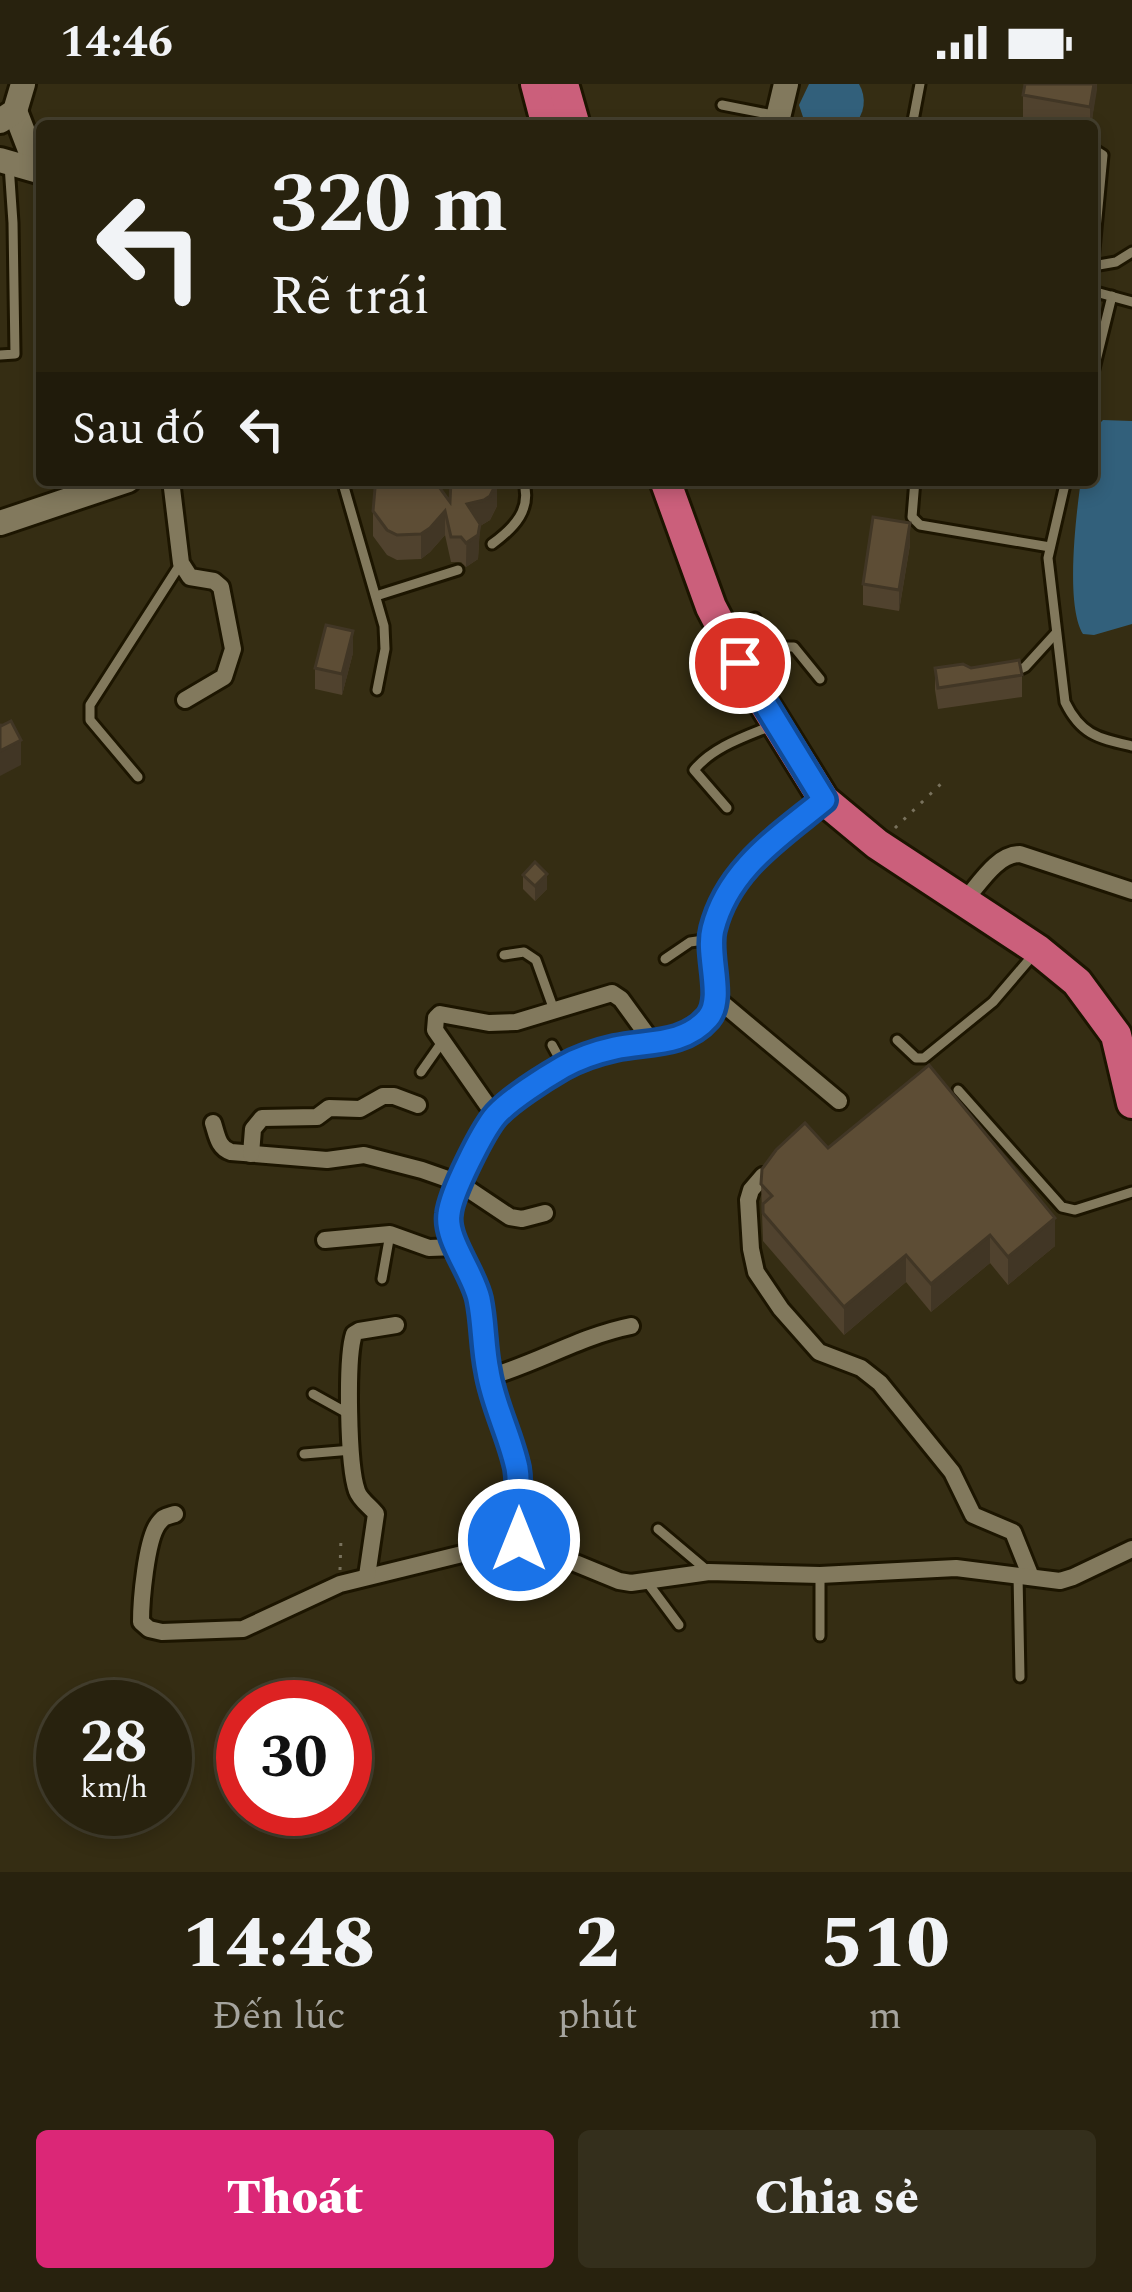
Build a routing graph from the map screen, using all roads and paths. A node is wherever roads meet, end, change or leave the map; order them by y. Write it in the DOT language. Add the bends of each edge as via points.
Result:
graph roads {
  1 [pos="23,84"];
  2 [pos="536,84"];
  3 [pos="563,84"];
  4 [pos="786,84"];
  5 [pos="920,84"];
  6 [pos="722,105"];
  7 [pos="8,116"];
  8 [pos="551,120"];
  9 [pos="554,120"];
  10 [pos="774,120"];
  11 [pos="777,120"];
  12 [pos="913,120"];
  13 [pos="1098,152"];
  14 [pos="36,156"];
  15 [pos="4,161"];
  16 [pos="36,170"];
  17 [pos="1098,201"];
  18 [pos="1132,252"];
  19 [pos="1098,267"];
  20 [pos="1098,292"];
  21 [pos="1112,296"];
  22 [pos="1132,302"];
  23 [pos="1098,353"];
  24 [pos="0,355"];
  25 [pos="110,486"];
  26 [pos="172,486"];
  27 [pos="344,486"];
  28 [pos="526,486"];
  29 [pos="667,486"];
  30 [pos="914,486"];
  31 [pos="1065,486"];
  32 [pos="0,523"];
  33 [pos="492,544"];
  34 [pos="1050,547"];
  35 [pos="181,562"];
  36 [pos="458,570"];
  37 [pos="376,596"];
  38 [pos="755,618"];
  39 [pos="724,633"];
  40 [pos="1056,633"];
  41 [pos="740,663"];
  42 [pos="1003,674"];
  43 [pos="820,679"];
  44 [pos="377,689"];
  45 [pos="185,700"];
  46 [pos="776,724"];
  47 [pos="1132,746"];
  48 [pos="138,777"];
  49 [pos="946,779"];
  50 [pos="824,800"];
  51 [pos="727,808"];
  52 [pos="877,844"];
  53 [pos="1132,890"];
  54 [pos="965,900"];
  55 [pos="711,939"];
  56 [pos="1038,950"];
  57 [pos="504,955"];
  58 [pos="665,959"];
  59 [pos="716,998"];
  60 [pos="554,1010"];
  61 [pos="897,1040"];
  62 [pos="442,1042"];
  63 [pos="652,1043"];
  64 [pos="552,1045"];
  65 [pos="564,1066"];
  66 [pos="421,1072"];
  67 [pos="1131,1089"];
  68 [pos="958,1090"];
  69 [pos="839,1101"];
  70 [pos="418,1106"];
  71 [pos="495,1116"];
  72 [pos="213,1123"];
  73 [pos="251,1154"];
  74 [pos="763,1176"];
  75 [pos="459,1184"];
  76 [pos="1132,1192"];
  77 [pos="545,1213"];
  78 [pos="390,1234"];
  79 [pos="325,1240"];
  80 [pos="457,1246"];
  81 [pos="382,1279"];
  82 [pos="396,1325"];
  83 [pos="631,1326"];
  84 [pos="489,1377"];
  85 [pos="313,1394"];
  86 [pos="349,1414"];
  87 [pos="352,1450"];
  88 [pos="304,1454"];
  89 [pos="175,1514"];
  90 [pos="658,1529"];
  91 [pos="341,1538"];
  92 [pos="519,1540"];
  93 [pos="1132,1549"];
  94 [pos="710,1572"];
  95 [pos="820,1575"];
  96 [pos="367,1576"];
  97 [pos="1025,1576"];
  98 [pos="647,1582"];
  99 [pos="340,1584"];
  100 [pos="679,1625"];
  101 [pos="820,1636"];
  102 [pos="1020,1677"];
  1 -- 7 [label="main road"];
  2 -- 8 [label="highway"];
  3 -- 9 [label="highway"];
  4 -- 11 [label="main road"];
  5 -- 12 [label="lane"];
  6 -- 10 [label="lane"];
  7 -- 14 [label="main road"];
  13 -- 17 [label="lane"];
  15 -- 16 [label="main road"];
  15 -- 24 [label="lane" via="14,223 15,354"];
  18 -- 19 [label="lane"];
  20 -- 21 [label="lane"];
  21 -- 22 [label="lane"];
  21 -- 23 [label="lane"];
  25 -- 32 [label="main road"];
  26 -- 35 [label="street"];
  27 -- 37 [label="lane"];
  28 -- 33 [label="lane" via="521,516"];
  29 -- 39 [label="highway"];
  30 -- 34 [label="lane" via="911,517 920,525"];
  31 -- 34 [label="lane"];
  34 -- 40 [label="lane"];
  35 -- 45 [label="street" via="190,577 219,583 233,649 224,676"];
  35 -- 48 [label="lane" via="90,705 90,720"];
  36 -- 37 [label="lane"];
  37 -- 44 [label="lane" via="385,649"];
  38 -- 39 [label="lane"];
  39 -- 41 [label="highway"];
  40 -- 42 [label="lane" via="1019,672"];
  40 -- 47 [label="lane" via="1075,722"];
  41 -- 43 [label="lane" via="794,647"];
  41 -- 46 [label="highway"];
  46 -- 50 [label="highway"];
  46 -- 51 [label="lane" via="724,746 694,770"];
  49 -- 52 [label="path"];
  50 -- 52 [label="highway"];
  50 -- 55 [label="street" via="747,865 723,900"];
  52 -- 54 [label="highway"];
  53 -- 54 [label="street" via="1011,853"];
  54 -- 56 [label="highway"];
  55 -- 58 [label="lane"];
  55 -- 59 [label="street"];
  56 -- 61 [label="lane" via="992,1002 924,1058"];
  56 -- 67 [label="highway" via="1102,1013"];
  57 -- 60 [label="lane" via="524,952 536,960"];
  59 -- 63 [label="street" via="704,1023"];
  59 -- 69 [label="street"];
  60 -- 62 [label="street" via="500,1024 440,1014 434,1024"];
  60 -- 63 [label="street" via="612,994"];
  62 -- 66 [label="lane"];
  62 -- 71 [label="street"];
  63 -- 65 [label="street"];
  64 -- 65 [label="lane"];
  65 -- 71 [label="street"];
  68 -- 76 [label="lane" via="1062,1207"];
  70 -- 73 [label="street" via="383,1096 317,1118 262,1118"];
  71 -- 75 [label="street"];
  72 -- 73 [label="street" via="224,1149"];
  73 -- 75 [label="street" via="364,1155"];
  74 -- 97 [label="street" via="748,1200 756,1272 819,1352 880,1383 952,1472 973,1515 1012,1532"];
  75 -- 77 [label="street" via="510,1216"];
  75 -- 80 [label="street" via="448,1221"];
  78 -- 79 [label="street"];
  78 -- 80 [label="street"];
  78 -- 81 [label="lane"];
  80 -- 84 [label="street" via="475,1280"];
  82 -- 86 [label="street" via="354,1334"];
  83 -- 84 [label="street"];
  84 -- 92 [label="street" via="516,1466"];
  85 -- 86 [label="lane"];
  86 -- 87 [label="street"];
  87 -- 88 [label="lane"];
  87 -- 96 [label="street" via="359,1496 376,1514"];
  89 -- 99 [label="street" via="154,1529 147,1558 141,1622 149,1630 243,1629"];
  90 -- 94 [label="lane"];
  91 -- 99 [label="path"];
  92 -- 96 [label="street"];
  92 -- 98 [label="street" via="619,1581"];
  93 -- 97 [label="street" via="1060,1581"];
  94 -- 95 [label="street"];
  94 -- 98 [label="street"];
  95 -- 97 [label="street" via="956,1568"];
  95 -- 101 [label="lane"];
  96 -- 99 [label="street"];
  97 -- 102 [label="lane"];
  98 -- 100 [label="lane"];
}
